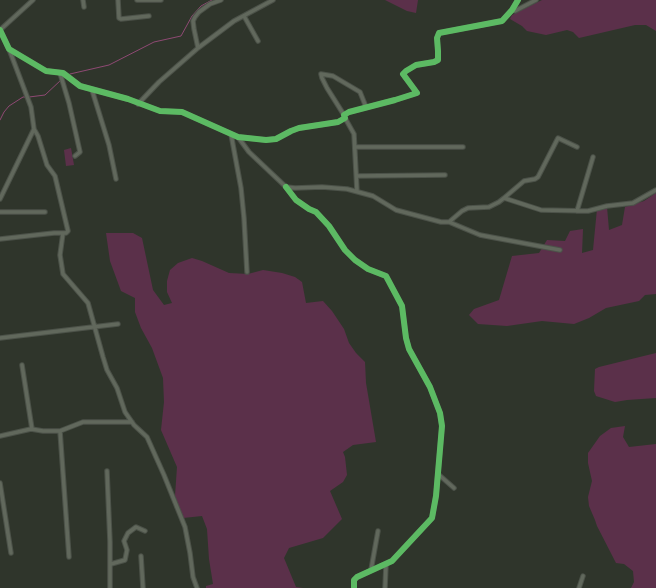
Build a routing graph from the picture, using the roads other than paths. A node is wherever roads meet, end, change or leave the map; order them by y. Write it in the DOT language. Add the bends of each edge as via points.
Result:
graph roads {
  1 [pos="33,0"];
  2 [pos="83,0"];
  3 [pos="118,0"];
  4 [pos="137,0"];
  5 [pos="161,0"];
  6 [pos="221,0"];
  7 [pos="272,0"];
  8 [pos="518,0"];
  9 [pos="536,0"];
  10 [pos="84,7"];
  11 [pos="512,10"];
  12 [pos="149,16"];
  13 [pos="244,16"];
  14 [pos="0,30"];
  15 [pos="258,41"];
  16 [pos="198,48"];
  17 [pos="13,54"];
  18 [pos="60,75"];
  19 [pos="92,90"];
  20 [pos="138,104"];
  21 [pos="366,107"];
  22 [pos="345,117"];
  23 [pos="34,129"];
  24 [pos="231,134"];
  25 [pos="238,137"];
  26 [pos="355,147"];
  27 [pos="463,147"];
  28 [pos="577,147"];
  29 [pos="75,156"];
  30 [pos="593,157"];
  31 [pos="446,175"];
  32 [pos="357,176"];
  33 [pos="116,179"];
  34 [pos="0,186"];
  35 [pos="6,186"];
  36 [pos="286,187"];
  37 [pos="656,190"];
  38 [pos="357,191"];
  39 [pos="504,198"];
  40 [pos="0,199"];
  41 [pos="577,211"];
  42 [pos="0,212"];
  43 [pos="45,212"];
  44 [pos="449,222"];
  45 [pos="63,233"];
  46 [pos="0,239"];
  47 [pos="560,250"];
  48 [pos="246,272"];
  49 [pos="118,324"];
  50 [pos="94,328"];
  51 [pos="0,338"];
  52 [pos="22,365"];
  53 [pos="132,422"];
  54 [pos="32,429"];
  55 [pos="60,431"];
  56 [pos="0,436"];
  57 [pos="107,470"];
  58 [pos="438,474"];
  59 [pos="0,483"];
  60 [pos="454,488"];
  61 [pos="146,531"];
  62 [pos="378,531"];
  63 [pos="11,553"];
  64 [pos="141,556"];
  65 [pos="69,557"];
  66 [pos="111,564"];
  67 [pos="386,565"];
  68 [pos="371,570"];
  69 [pos="583,576"];
  70 [pos="110,588"];
  71 [pos="143,588"];
  72 [pos="197,588"];
  73 [pos="354,588"];
  74 [pos="385,588"];
  75 [pos="579,588"];
  1 -- 14 [label="street"];
  2 -- 10 [label="street"];
  3 -- 12 [label="street" via="119,18"];
  4 -- 5 [label="street"];
  6 -- 16 [label="street" via="210,4 195,17 194,29"];
  7 -- 13 [label="street"];
  8 -- 11 [label="street"];
  9 -- 11 [label="street"];
  11 -- 21 [label="street" via="499,22 439,33 438,60 416,65 403,74 417,93"];
  13 -- 15 [label="street"];
  13 -- 16 [label="street"];
  14 -- 17 [label="street"];
  16 -- 20 [label="street"];
  17 -- 18 [label="street" via="46,71"];
  17 -- 23 [label="street" via="31,107"];
  18 -- 19 [label="street" via="63,73 80,86"];
  18 -- 29 [label="street" via="80,152"];
  19 -- 20 [label="street"];
  19 -- 33 [label="street" via="109,145"];
  20 -- 24 [label="street" via="160,111 182,112"];
  21 -- 22 [label="street"];
  21 -- 22 [label="street" via="360,92 333,76 321,74"];
  22 -- 25 [label="street" via="338,122 299,128 276,139"];
  22 -- 26 [label="street" via="354,134"];
  23 -- 35 [label="street"];
  23 -- 45 [label="street" via="55,176 68,231"];
  24 -- 25 [label="street"];
  24 -- 48 [label="street" via="241,188"];
  25 -- 36 [label="street" via="249,152"];
  26 -- 27 [label="street"];
  26 -- 32 [label="street"];
  28 -- 39 [label="street" via="558,138 538,177 524,181"];
  30 -- 41 [label="street"];
  31 -- 32 [label="street"];
  32 -- 38 [label="street"];
  34 -- 35 [label="street"];
  35 -- 40 [label="street"];
  36 -- 38 [label="street" via="322,187"];
  36 -- 58 [label="street" via="296,200 316,212 354,260 386,276 402,306 409,349 430,387 440,413 442,426"];
  37 -- 41 [label="street" via="633,203"];
  38 -- 44 [label="street" via="377,198 396,210 435,221"];
  39 -- 41 [label="street" via="541,210"];
  39 -- 44 [label="street" via="489,207 462,210"];
  42 -- 43 [label="street"];
  44 -- 47 [label="street" via="480,234"];
  45 -- 46 [label="street"];
  45 -- 50 [label="street" via="60,255 63,274 88,303"];
  49 -- 50 [label="street"];
  50 -- 51 [label="street"];
  50 -- 53 [label="street" via="107,370"];
  52 -- 54 [label="street"];
  53 -- 55 [label="street" via="83,422"];
  53 -- 72 [label="street" via="147,437 180,514"];
  54 -- 55 [label="street"];
  54 -- 56 [label="street"];
  55 -- 65 [label="street"];
  57 -- 66 [label="street"];
  58 -- 60 [label="street"];
  58 -- 67 [label="street" via="434,515"];
  59 -- 63 [label="street"];
  61 -- 66 [label="street" via="136,527 128,533 124,541 127,550 125,560"];
  62 -- 68 [label="street"];
  64 -- 71 [label="street"];
  66 -- 70 [label="street"];
  67 -- 68 [label="street"];
  67 -- 74 [label="street"];
  68 -- 73 [label="street" via="354,580"];
  69 -- 75 [label="street"];
}
